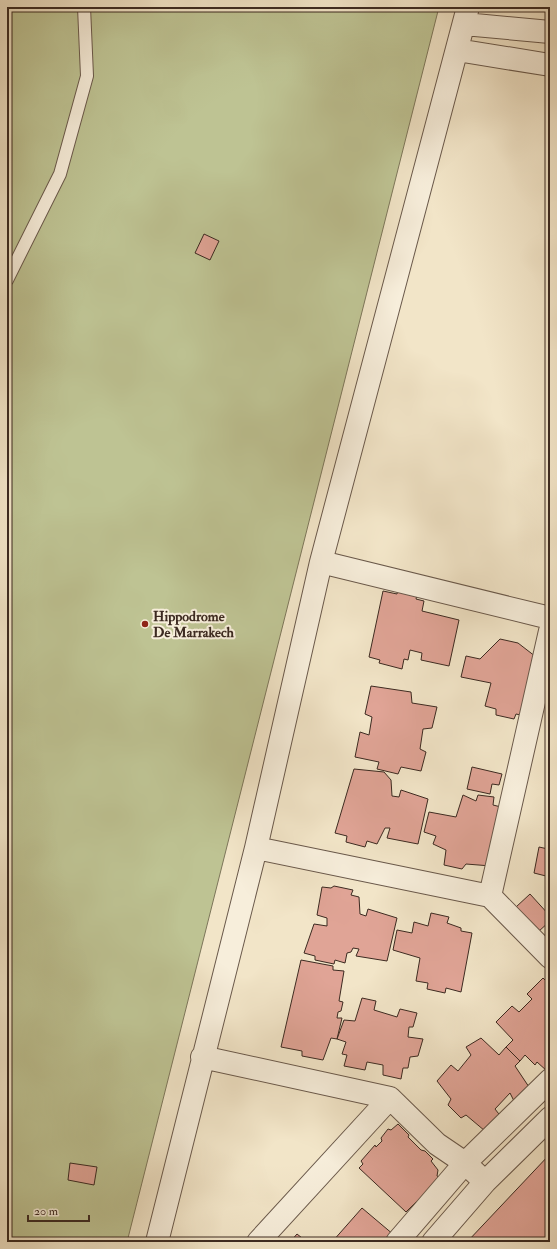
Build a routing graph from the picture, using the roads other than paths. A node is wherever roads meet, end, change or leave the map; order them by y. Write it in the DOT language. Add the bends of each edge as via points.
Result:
graph roads {
  1 [pos="84,7"];
  2 [pos="466,15"];
  3 [pos="550,32"];
  4 [pos="457,50"];
  5 [pos="550,65"];
  6 [pos="7,280"];
  7 [pos="321,562"];
  8 [pos="550,618"];
  9 [pos="550,631"];
  10 [pos="256,848"];
  11 [pos="490,896"];
  12 [pos="550,957"];
  13 [pos="202,1057"];
  14 [pos="550,1080"];
  15 [pos="390,1098"];
  16 [pos="550,1118"];
  17 [pos="437,1144"];
  18 [pos="465,1163"];
  19 [pos="485,1182"];
  20 [pos="442,1190"];
  21 [pos="462,1208"];
  22 [pos="157,1242"];
  23 [pos="258,1242"];
  24 [pos="397,1242"];
  25 [pos="433,1242"];
  1 -- 6 [label="lane" via="87,76 60,174"];
  2 -- 3 [label="street"];
  2 -- 4 [label="street"];
  4 -- 5 [label="street"];
  4 -- 7 [label="street"];
  7 -- 8 [label="street"];
  7 -- 10 [label="street"];
  9 -- 11 [label="street"];
  10 -- 11 [label="street"];
  10 -- 13 [label="street"];
  11 -- 12 [label="street"];
  13 -- 15 [label="street"];
  13 -- 22 [label="street"];
  14 -- 18 [label="street"];
  15 -- 17 [label="street"];
  15 -- 23 [label="street"];
  16 -- 19 [label="street"];
  17 -- 18 [label="street"];
  17 -- 20 [label="street"];
  18 -- 19 [label="street"];
  18 -- 20 [label="street"];
  19 -- 21 [label="street"];
  20 -- 21 [label="street"];
  20 -- 24 [label="street"];
  21 -- 25 [label="street"];
}
